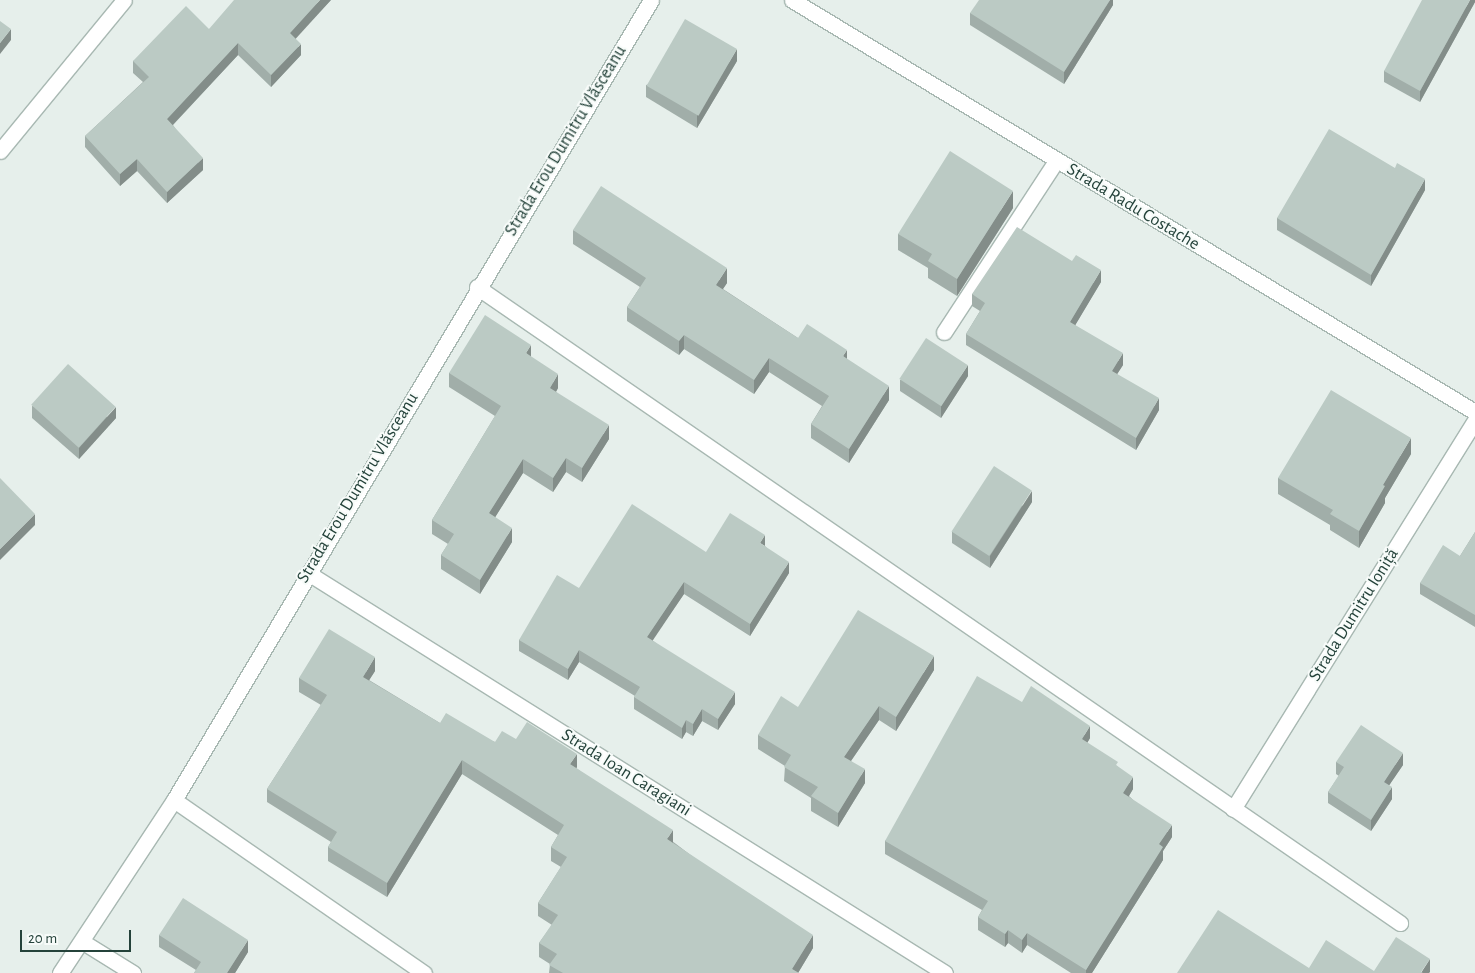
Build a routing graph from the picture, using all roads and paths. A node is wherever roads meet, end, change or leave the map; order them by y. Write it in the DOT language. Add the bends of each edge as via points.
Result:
graph roads {
  1 [pos="124,0"];
  2 [pos="651,0"];
  3 [pos="792,0"];
  4 [pos="0,151"];
  5 [pos="1056,161"];
  6 [pos="477,287"];
  7 [pos="944,332"];
  8 [pos="1475,412"];
  9 [pos="1475,420"];
  10 [pos="308,573"];
  11 [pos="174,800"];
  12 [pos="1233,809"];
  13 [pos="1400,923"];
  14 [pos="83,942"];
  15 [pos="60,973"];
  16 [pos="133,973"];
  17 [pos="424,973"];
  18 [pos="944,973"];
  1 -- 4 [label="street"];
  2 -- 6 [label="street, Strada Erou Dumitru Vlăsceanu"];
  3 -- 5 [label="street, Strada Radu Costache"];
  5 -- 7 [label="street"];
  5 -- 8 [label="street, Strada Radu Costache"];
  6 -- 10 [label="street, Strada Erou Dumitru Vlăsceanu"];
  6 -- 12 [label="street"];
  9 -- 12 [label="street, Strada Dumitru Ioniță"];
  10 -- 11 [label="street, Strada Erou Dumitru Vlăsceanu"];
  10 -- 18 [label="street, Strada Ioan Caragiani"];
  11 -- 14 [label="street, Strada Erou Dumitru Vlăsceanu"];
  11 -- 17 [label="street"];
  12 -- 13 [label="street"];
  14 -- 15 [label="street, Strada Erou Dumitru Vlăsceanu"];
  14 -- 16 [label="street"];
}
